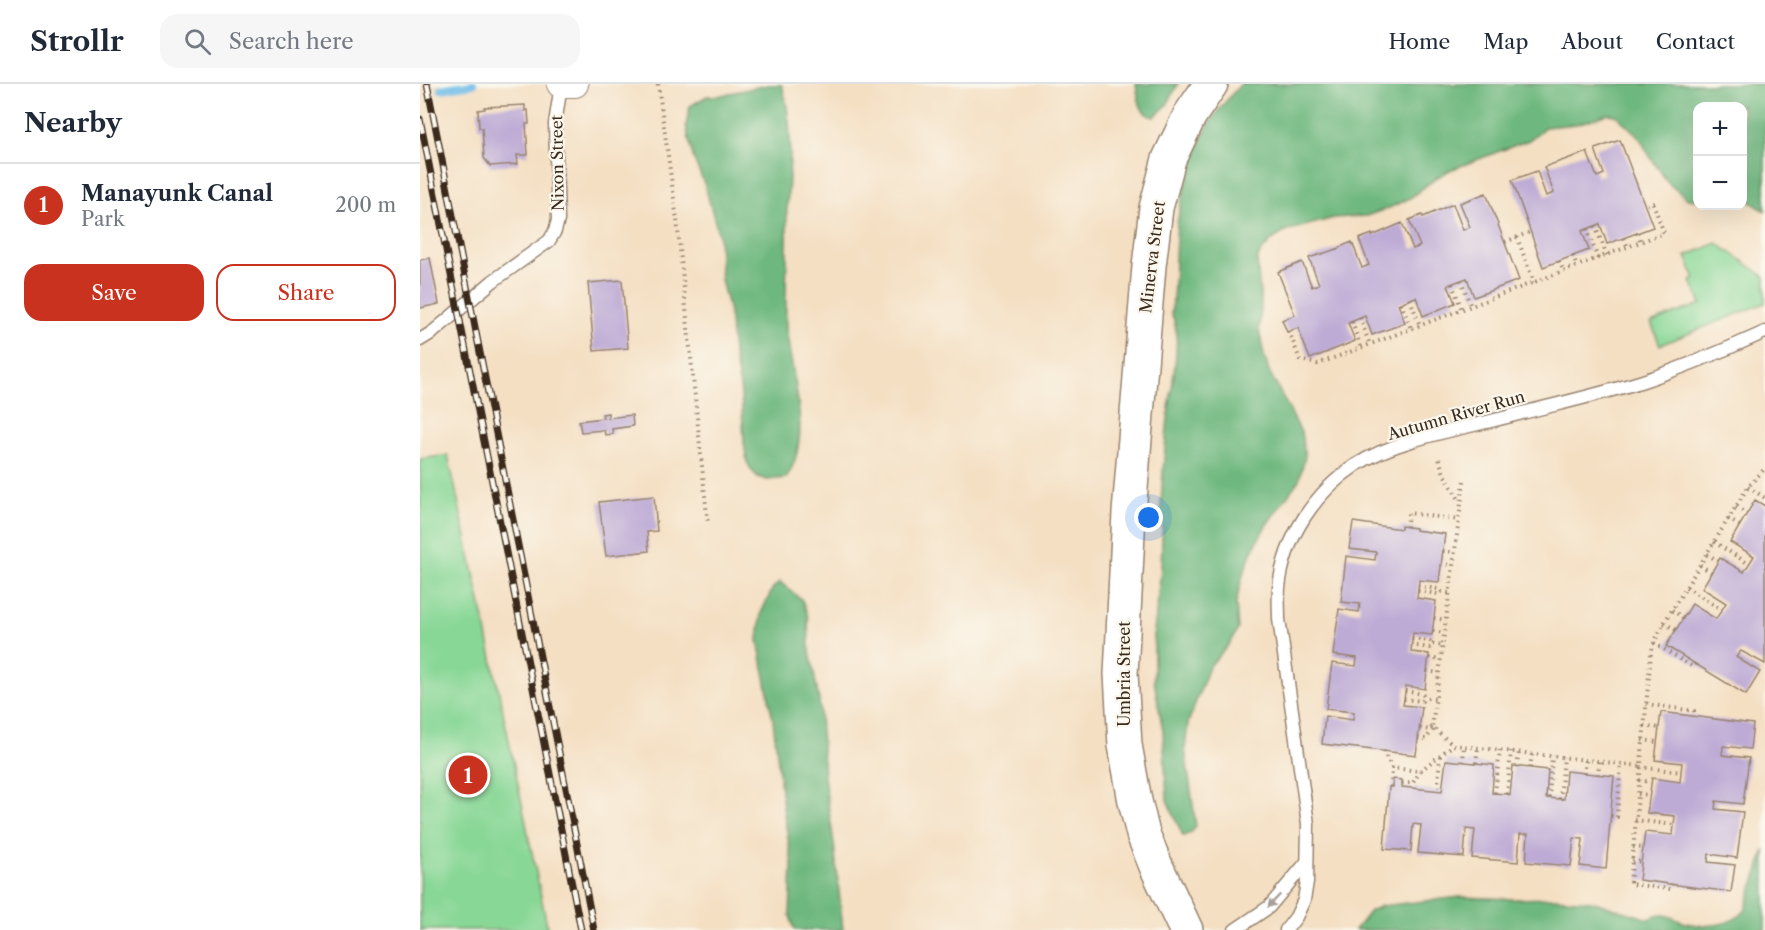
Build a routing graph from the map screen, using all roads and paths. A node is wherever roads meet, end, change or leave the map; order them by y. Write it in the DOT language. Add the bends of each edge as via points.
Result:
graph roads {
  1 [pos="565,84"];
  2 [pos="658,84"];
  3 [pos="1210,84"];
  4 [pos="1645,206"];
  5 [pos="1595,226"];
  6 [pos="1587,229"];
  7 [pos="1530,232"];
  8 [pos="1637,233"];
  9 [pos="1517,237"];
  10 [pos="1624,238"];
  11 [pos="1505,242"];
  12 [pos="1641,242"];
  13 [pos="1628,248"];
  14 [pos="1607,255"];
  15 [pos="1573,256"];
  16 [pos="1598,259"];
  17 [pos="1559,261"];
  18 [pos="1577,267"];
  19 [pos="1564,272"];
  20 [pos="1461,280"];
  21 [pos="1534,283"];
  22 [pos="1452,284"];
  23 [pos="1502,287"];
  24 [pos="1489,291"];
  25 [pos="1504,294"];
  26 [pos="1410,299"];
  27 [pos="1492,299"];
  28 [pos="1401,303"];
  29 [pos="1471,306"];
  30 [pos="1438,310"];
  31 [pos="1462,310"];
  32 [pos="1425,315"];
  33 [pos="1360,318"];
  34 [pos="1441,318"];
  35 [pos="1352,322"];
  36 [pos="1428,322"];
  37 [pos="1400,324"];
  38 [pos="1420,326"];
  39 [pos="1388,329"];
  40 [pos="1411,329"];
  41 [pos="1289,331"];
  42 [pos="1403,332"];
  43 [pos="1765,332"];
  44 [pos="1391,337"];
  45 [pos="420,340"];
  46 [pos="1370,345"];
  47 [pos="1338,348"];
  48 [pos="1361,348"];
  49 [pos="1325,353"];
  50 [pos="1340,356"];
  51 [pos="1328,360"];
  52 [pos="1138,407"];
  53 [pos="1439,459"];
  54 [pos="1765,468"];
  55 [pos="1464,481"];
  56 [pos="1748,487"];
  57 [pos="1765,498"];
  58 [pos="1461,503"];
  59 [pos="1736,507"];
  60 [pos="1747,514"];
  61 [pos="1728,519"];
  62 [pos="1459,520"];
  63 [pos="708,525"];
  64 [pos="1740,526"];
  65 [pos="1407,527"];
  66 [pos="1714,542"];
  67 [pos="1443,551"];
  68 [pos="1455,552"];
  69 [pos="1707,554"];
  70 [pos="1718,561"];
  71 [pos="1442,564"];
  72 [pos="1700,564"];
  73 [pos="1749,564"];
  74 [pos="1453,566"];
  75 [pos="1711,572"];
  76 [pos="1686,587"];
  77 [pos="1418,588"];
  78 [pos="1449,593"];
  79 [pos="1672,610"];
  80 [pos="1722,610"];
  81 [pos="1434,618"];
  82 [pos="1683,618"];
  83 [pos="1446,620"];
  84 [pos="1664,622"];
  85 [pos="1676,630"];
  86 [pos="1432,631"];
  87 [pos="1444,633"];
  88 [pos="1412,639"];
  89 [pos="1654,643"];
  90 [pos="1433,644"];
  91 [pos="1411,645"];
  92 [pos="1443,646"];
  93 [pos="1429,658"];
  94 [pos="1441,660"];
  95 [pos="1695,664"];
  96 [pos="1427,671"];
  97 [pos="1439,673"];
  98 [pos="1405,691"];
  99 [pos="1426,698"];
  100 [pos="1404,699"];
  101 [pos="1436,699"];
  102 [pos="1646,704"];
  103 [pos="1694,716"];
  104 [pos="1644,726"];
  105 [pos="1420,728"];
  106 [pos="1433,728"];
  107 [pos="1659,728"];
  108 [pos="1418,738"];
  109 [pos="1642,740"];
  110 [pos="1657,742"];
  111 [pos="1454,745"];
  112 [pos="1464,746"];
  113 [pos="1478,748"];
  114 [pos="1500,750"];
  115 [pos="1383,751"];
  116 [pos="1511,751"];
  117 [pos="1519,752"];
  118 [pos="1532,754"];
  119 [pos="1440,755"];
  120 [pos="1552,756"];
  121 [pos="1564,757"];
  122 [pos="1586,760"];
  123 [pos="1599,761"];
  124 [pos="1463,762"];
  125 [pos="1476,763"];
  126 [pos="1621,764"];
  127 [pos="1640,766"];
  128 [pos="1517,767"];
  129 [pos="1392,768"];
  130 [pos="1530,768"];
  131 [pos="1420,771"];
  132 [pos="1681,772"];
  133 [pos="1584,774"];
  134 [pos="1598,775"];
  135 [pos="1639,780"];
  136 [pos="1651,782"];
  137 [pos="1402,783"];
  138 [pos="1391,787"];
  139 [pos="1441,791"];
  140 [pos="1496,793"];
  141 [pos="1507,794"];
  142 [pos="1638,794"];
  143 [pos="1650,795"];
  144 [pos="1549,798"];
  145 [pos="1560,799"];
  146 [pos="1611,816"];
  147 [pos="1635,820"];
  148 [pos="1674,825"];
  149 [pos="1633,848"];
  150 [pos="1643,848"];
  151 [pos="1632,861"];
  152 [pos="1642,862"];
  153 [pos="1306,863"];
  154 [pos="1672,884"];
  155 [pos="1186,930"];
  156 [pos="1235,930"];
  157 [pos="1286,930"];
  1 -- 45 [label="lane, Nixon Street" via="555,124 555,231 549,241"];
  2 -- 63 [label="path" via="677,220"];
  3 -- 52 [label="main road, Minerva Street" via="1168,159 1156,208"];
  4 -- 12 [label="path" via="1653,203 1664,233"];
  5 -- 14 [label="path"];
  6 -- 16 [label="path"];
  7 -- 9 [label="path"];
  8 -- 12 [label="path"];
  9 -- 11 [label="path"];
  9 -- 21 [label="path"];
  10 -- 13 [label="path"];
  12 -- 13 [label="path"];
  13 -- 14 [label="path"];
  14 -- 16 [label="path"];
  15 -- 18 [label="path"];
  16 -- 18 [label="path"];
  17 -- 19 [label="path"];
  18 -- 19 [label="path"];
  19 -- 21 [label="path"];
  20 -- 29 [label="path"];
  21 -- 25 [label="path"];
  22 -- 31 [label="path"];
  23 -- 25 [label="path"];
  24 -- 27 [label="path"];
  25 -- 27 [label="path"];
  26 -- 38 [label="path"];
  27 -- 29 [label="path"];
  28 -- 40 [label="path"];
  29 -- 31 [label="path"];
  30 -- 34 [label="path"];
  31 -- 34 [label="path"];
  32 -- 36 [label="path"];
  33 -- 46 [label="path"];
  34 -- 36 [label="path"];
  35 -- 48 [label="path"];
  36 -- 38 [label="path"];
  37 -- 42 [label="path"];
  38 -- 40 [label="path"];
  39 -- 44 [label="path"];
  40 -- 42 [label="path"];
  41 -- 51 [label="path" via="1300,360 1318,364"];
  42 -- 44 [label="path"];
  43 -- 153 [label="lane, Autumn River Run" via="1641,381 1401,445 1357,465 1320,498 1294,535 1279,587 1279,620 1308,824"];
  44 -- 46 [label="path"];
  46 -- 48 [label="path"];
  47 -- 50 [label="path"];
  48 -- 50 [label="path"];
  49 -- 51 [label="path"];
  50 -- 51 [label="path"];
  52 -- 155 [label="main road, Umbria Street" via="1121,674 1125,745 1143,834"];
  53 -- 58 [label="path"];
  54 -- 56 [label="path"];
  55 -- 58 [label="path"];
  56 -- 57 [label="path"];
  56 -- 59 [label="path"];
  58 -- 62 [label="path"];
  59 -- 60 [label="path"];
  59 -- 61 [label="path"];
  61 -- 64 [label="path"];
  61 -- 66 [label="path"];
  62 -- 65 [label="path" via="1408,513"];
  62 -- 68 [label="path"];
  66 -- 69 [label="path"];
  66 -- 73 [label="path"];
  67 -- 68 [label="path"];
  68 -- 74 [label="path"];
  69 -- 70 [label="path"];
  69 -- 72 [label="path"];
  71 -- 74 [label="path"];
  72 -- 75 [label="path"];
  72 -- 76 [label="path"];
  74 -- 78 [label="path"];
  76 -- 79 [label="path"];
  76 -- 80 [label="path"];
  77 -- 78 [label="path"];
  78 -- 83 [label="path"];
  79 -- 82 [label="path"];
  79 -- 84 [label="path"];
  81 -- 83 [label="path"];
  83 -- 87 [label="path"];
  84 -- 85 [label="path"];
  84 -- 89 [label="path"];
  86 -- 87 [label="path"];
  87 -- 92 [label="path"];
  88 -- 90 [label="path"];
  89 -- 95 [label="path" via="1692,667"];
  89 -- 102 [label="path"];
  90 -- 91 [label="path" via="1430,648"];
  90 -- 92 [label="path"];
  92 -- 94 [label="path"];
  93 -- 94 [label="path"];
  94 -- 97 [label="path"];
  96 -- 97 [label="path"];
  97 -- 101 [label="path"];
  98 -- 99 [label="path"];
  99 -- 100 [label="path"];
  99 -- 101 [label="path"];
  101 -- 106 [label="path"];
  102 -- 103 [label="path" via="1694,711"];
  102 -- 104 [label="path"];
  104 -- 107 [label="path"];
  104 -- 109 [label="path"];
  105 -- 106 [label="path"];
  106 -- 108 [label="path" via="1426,739"];
  106 -- 111 [label="path"];
  109 -- 110 [label="path"];
  109 -- 127 [label="path"];
  111 -- 112 [label="path"];
  111 -- 119 [label="path"];
  112 -- 113 [label="path"];
  112 -- 124 [label="path"];
  113 -- 114 [label="path"];
  113 -- 125 [label="path"];
  114 -- 116 [label="path"];
  114 -- 140 [label="path"];
  115 -- 129 [label="path"];
  116 -- 117 [label="path"];
  116 -- 141 [label="path"];
  117 -- 118 [label="path"];
  117 -- 128 [label="path"];
  118 -- 120 [label="path"];
  118 -- 130 [label="path"];
  119 -- 131 [label="path"];
  119 -- 139 [label="path"];
  120 -- 121 [label="path"];
  120 -- 144 [label="path"];
  121 -- 122 [label="path"];
  121 -- 145 [label="path"];
  122 -- 123 [label="path"];
  122 -- 133 [label="path"];
  123 -- 126 [label="path"];
  123 -- 134 [label="path"];
  126 -- 127 [label="path"];
  126 -- 146 [label="path" via="1617,817"];
  127 -- 132 [label="path"];
  127 -- 135 [label="path"];
  129 -- 131 [label="path"];
  129 -- 138 [label="path"];
  131 -- 137 [label="path" via="1413,783"];
  135 -- 136 [label="path"];
  135 -- 142 [label="path"];
  142 -- 143 [label="path"];
  142 -- 147 [label="path"];
  147 -- 148 [label="path"];
  147 -- 149 [label="path"];
  149 -- 150 [label="path"];
  149 -- 151 [label="path"];
  151 -- 152 [label="path"];
  151 -- 154 [label="path" via="1630,884 1671,889"];
  153 -- 156 [label="lane, one-way" via="1269,907"];
  153 -- 157 [label="lane, Autumn River Run" via="1304,900"];
}
